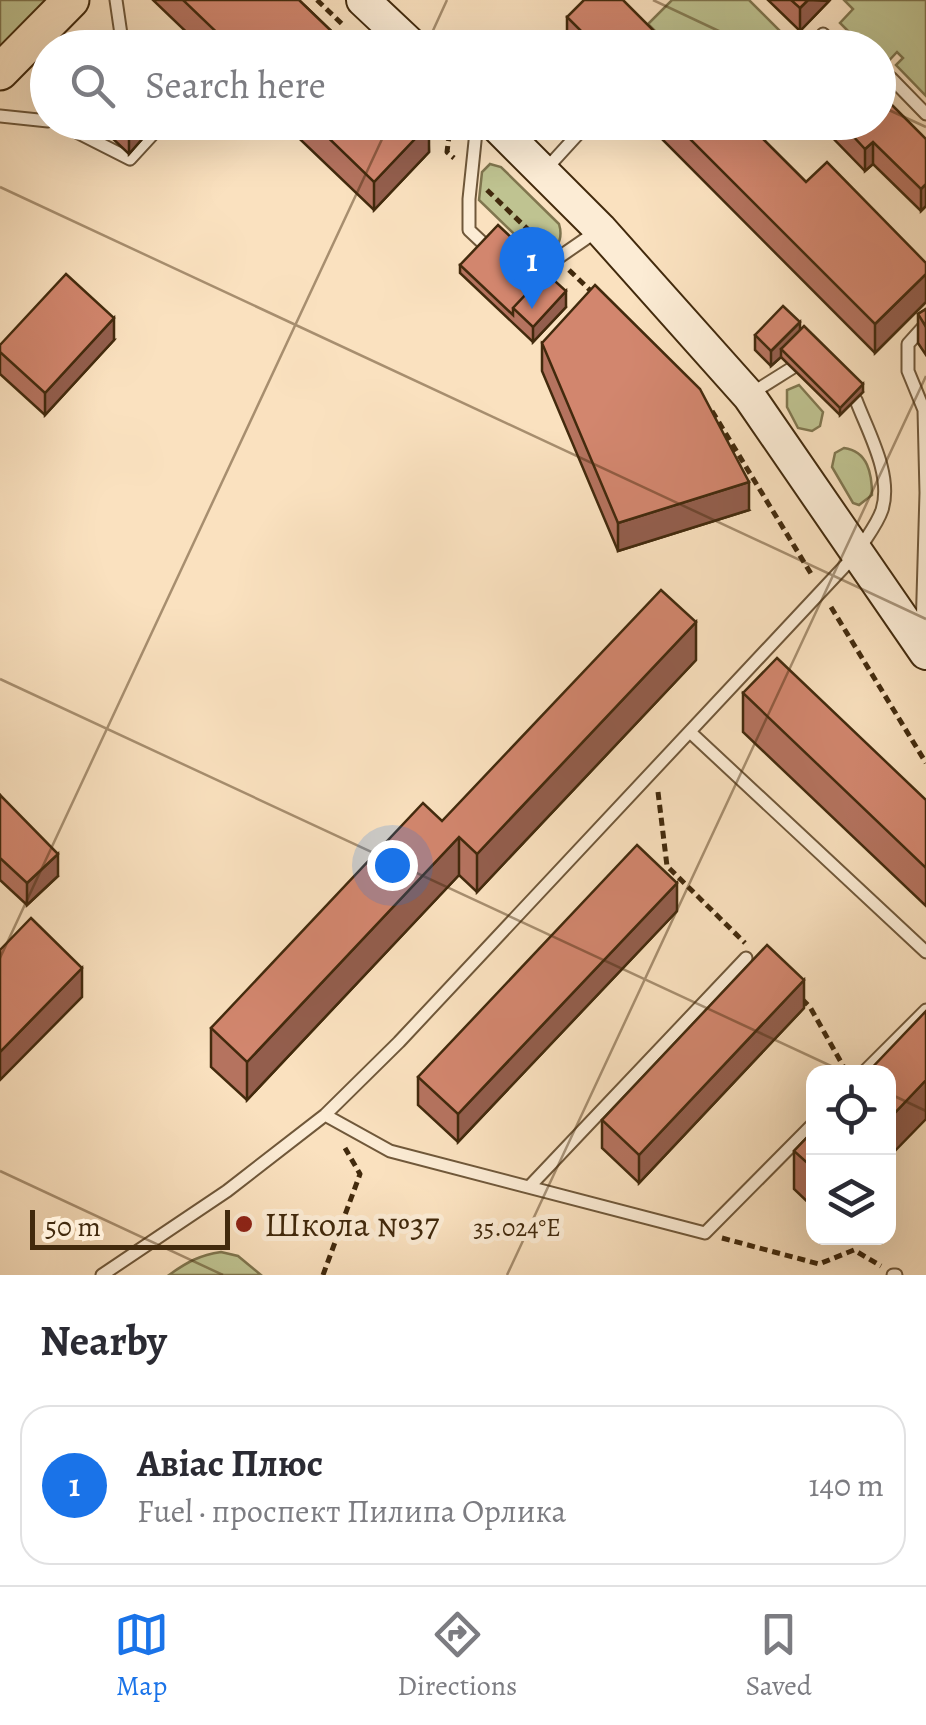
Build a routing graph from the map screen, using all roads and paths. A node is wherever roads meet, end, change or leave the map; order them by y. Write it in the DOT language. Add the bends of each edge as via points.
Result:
graph roads {
  1 [pos="71,0"];
  2 [pos="116,0"];
  3 [pos="364,0"];
  4 [pos="41,30"];
  5 [pos="120,30"];
  6 [pos="395,30"];
  7 [pos="30,42"];
  8 [pos="0,72"];
  9 [pos="896,84"];
  10 [pos="926,114"];
  11 [pos="0,116"];
  12 [pos="30,119"];
  13 [pos="93,140"];
  14 [pos="147,140"];
  15 [pos="448,140"];
  16 [pos="475,140"];
  17 [pos="511,140"];
  18 [pos="573,140"];
  19 [pos="544,172"];
  20 [pos="472,175"];
  21 [pos="600,229"];
  22 [pos="486,246"];
  23 [pos="558,259"];
  24 [pos="539,272"];
  25 [pos="600,300"];
  26 [pos="926,324"];
  27 [pos="792,368"];
  28 [pos="748,396"];
  29 [pos="856,400"];
  30 [pos="711,410"];
  31 [pos="857,553"];
  32 [pos="821,591"];
  33 [pos="924,650"];
  34 [pos="690,732"];
  35 [pos="926,763"];
  36 [pos="655,769"];
  37 [pos="926,952"];
  38 [pos="749,953"];
  39 [pos="794,990"];
  40 [pos="926,1010"];
  41 [pos="843,1065"];
  42 [pos="871,1065"];
  43 [pos="325,1115"];
  44 [pos="806,1132"];
  45 [pos="529,1187"];
  46 [pos="705,1233"];
  47 [pos="102,1275"];
  48 [pos="323,1275"];
  49 [pos="894,1275"];
  1 -- 4 [label="main road"];
  2 -- 5 [label="lane"];
  3 -- 6 [label="main road"];
  7 -- 8 [label="main road"];
  9 -- 10 [label="lane"];
  11 -- 12 [label="lane"];
  13 -- 14 [label="lane" via="130,159"];
  15 -- 20 [label="path" via="447,152"];
  16 -- 20 [label="lane"];
  17 -- 19 [label="main road"];
  18 -- 19 [label="lane"];
  19 -- 21 [label="main road"];
  20 -- 22 [label="lane" via="470,230"];
  20 -- 23 [label="path"];
  21 -- 23 [label="lane"];
  21 -- 28 [label="main road"];
  23 -- 24 [label="lane"];
  23 -- 25 [label="path"];
  26 -- 33 [label="lane" via="908,344 908,371 924,410"];
  27 -- 28 [label="lane"];
  28 -- 31 [label="main road"];
  29 -- 31 [label="lane" via="884,488 880,514"];
  30 -- 32 [label="path"];
  31 -- 32 [label="lane"];
  31 -- 33 [label="main road"];
  32 -- 34 [label="lane"];
  32 -- 35 [label="path"];
  34 -- 36 [label="lane"];
  34 -- 37 [label="lane"];
  36 -- 38 [label="path" via="667,866"];
  36 -- 43 [label="lane"];
  38 -- 45 [label="lane"];
  39 -- 41 [label="path"];
  40 -- 42 [label="lane"];
  43 -- 45 [label="lane" via="390,1151"];
  43 -- 47 [label="lane"];
  43 -- 48 [label="path" via="360,1174"];
  44 -- 46 [label="lane"];
  45 -- 46 [label="lane"];
  46 -- 49 [label="path" via="819,1264 854,1250"];
}
